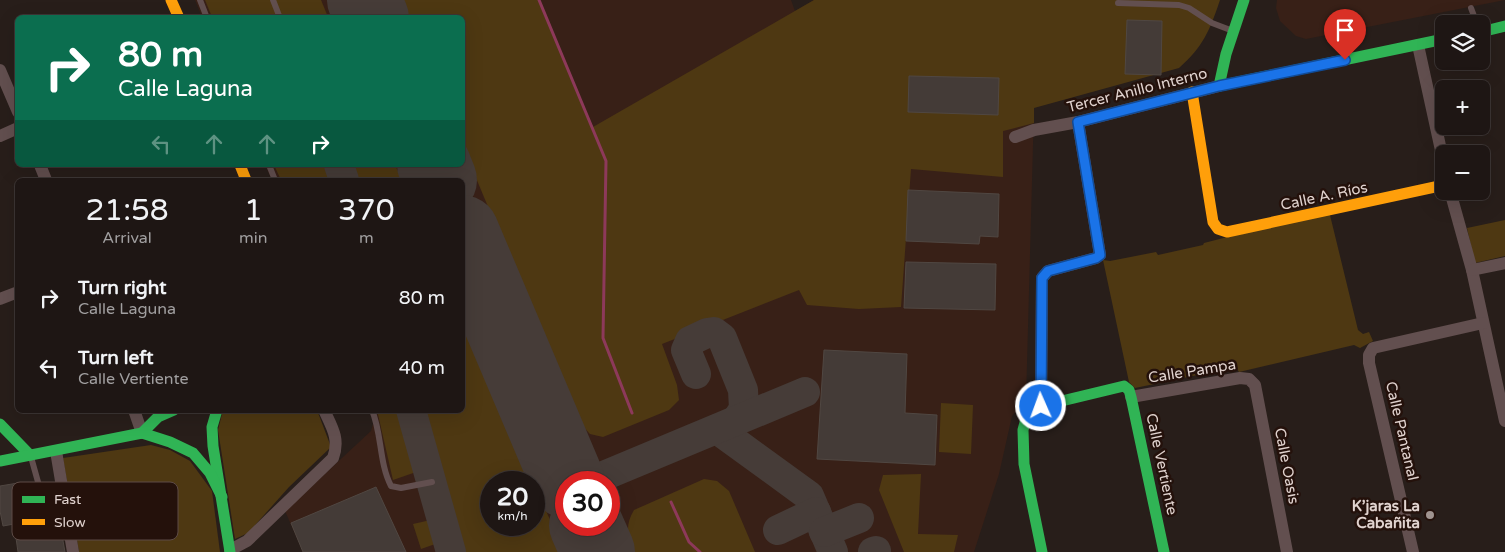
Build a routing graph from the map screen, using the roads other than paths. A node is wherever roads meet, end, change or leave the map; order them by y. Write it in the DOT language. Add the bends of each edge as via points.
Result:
graph roads {
  1 [pos="171,0"];
  2 [pos="200,0"];
  3 [pos="273,0"];
  4 [pos="1244,0"];
  5 [pos="1118,3"];
  6 [pos="1471,8"];
  7 [pos="177,15"];
  8 [pos="206,15"];
  9 [pos="279,15"];
  10 [pos="1474,15"];
  11 [pos="1505,26"];
  12 [pos="1490,30"];
  13 [pos="1234,31"];
  14 [pos="1435,41"];
  15 [pos="1418,45"];
  16 [pos="0,70"];
  17 [pos="1219,86"];
  18 [pos="1192,92"];
  19 [pos="15,105"];
  20 [pos="1078,122"];
  21 [pos="15,129"];
  22 [pos="0,136"];
  23 [pos="1015,137"];
  24 [pos="1440,145"];
  25 [pos="1435,187"];
  26 [pos="1453,200"];
  27 [pos="1505,263"];
  28 [pos="1472,270"];
  29 [pos="15,293"];
  30 [pos="0,299"];
  31 [pos="1483,323"];
  32 [pos="1255,385"];
  33 [pos="1131,397"];
  34 [pos="1041,406"];
  35 [pos="135,413"];
  36 [pos="167,413"];
  37 [pos="215,413"];
  38 [pos="325,413"];
  39 [pos="373,413"];
  40 [pos="1505,421"];
  41 [pos="0,424"];
  42 [pos="142,433"];
  43 [pos="56,451"];
  44 [pos="30,456"];
  45 [pos="0,461"];
  46 [pos="38,482"];
  47 [pos="61,482"];
  48 [pos="432,482"];
  49 [pos="222,497"];
  50 [pos="230,551"];
  51 [pos="1042,552"];
  52 [pos="1164,552"];
  53 [pos="1287,552"];
  54 [pos="1414,552"];
  1 -- 7 [label="street"];
  2 -- 8 [label="lane"];
  3 -- 9 [label="lane"];
  4 -- 13 [label="street"];
  5 -- 13 [label="lane" via="1179,5"];
  6 -- 10 [label="lane"];
  11 -- 12 [label="street"];
  13 -- 17 [label="street"];
  14 -- 15 [label="street, Tercer Anillo Interno"];
  15 -- 17 [label="street, Tercer Anillo Interno"];
  15 -- 24 [label="street"];
  16 -- 19 [label="street"];
  17 -- 18 [label="street, Tercer Anillo Interno"];
  18 -- 20 [label="street, Tercer Anillo Interno"];
  18 -- 25 [label="street, Calle A. Ríos" via="1213,222 1218,229 1227,232"];
  20 -- 23 [label="street, Tercer Anillo Interno"];
  20 -- 34 [label="street" via="1100,255 1048,271 1042,278"];
  21 -- 22 [label="street"];
  26 -- 28 [label="street"];
  27 -- 28 [label="street"];
  28 -- 31 [label="street"];
  29 -- 30 [label="street"];
  31 -- 40 [label="street"];
  31 -- 54 [label="street, Calle Pantanal" via="1373,348 1369,355"];
  32 -- 33 [label="street, Calle Pampa" via="1249,379 1240,378"];
  32 -- 53 [label="street, Calle Oasis"];
  33 -- 34 [label="street, Calle Vertiente" via="1124,386"];
  33 -- 52 [label="street, Calle Vertiente"];
  34 -- 51 [label="street" via="1026,419 1023,438"];
  35 -- 42 [label="street"];
  36 -- 42 [label="street" via="158,417"];
  37 -- 49 [label="street" via="213,446"];
  38 -- 50 [label="street" via="337,439 332,458 247,541"];
  39 -- 48 [label="lane" via="386,476 392,486 401,488"];
  41 -- 44 [label="street"];
  42 -- 43 [label="street"];
  42 -- 49 [label="street" via="192,453 210,473"];
  43 -- 44 [label="street"];
  43 -- 47 [label="street"];
  44 -- 45 [label="street"];
  44 -- 46 [label="lane"];
  49 -- 50 [label="street"];
}
